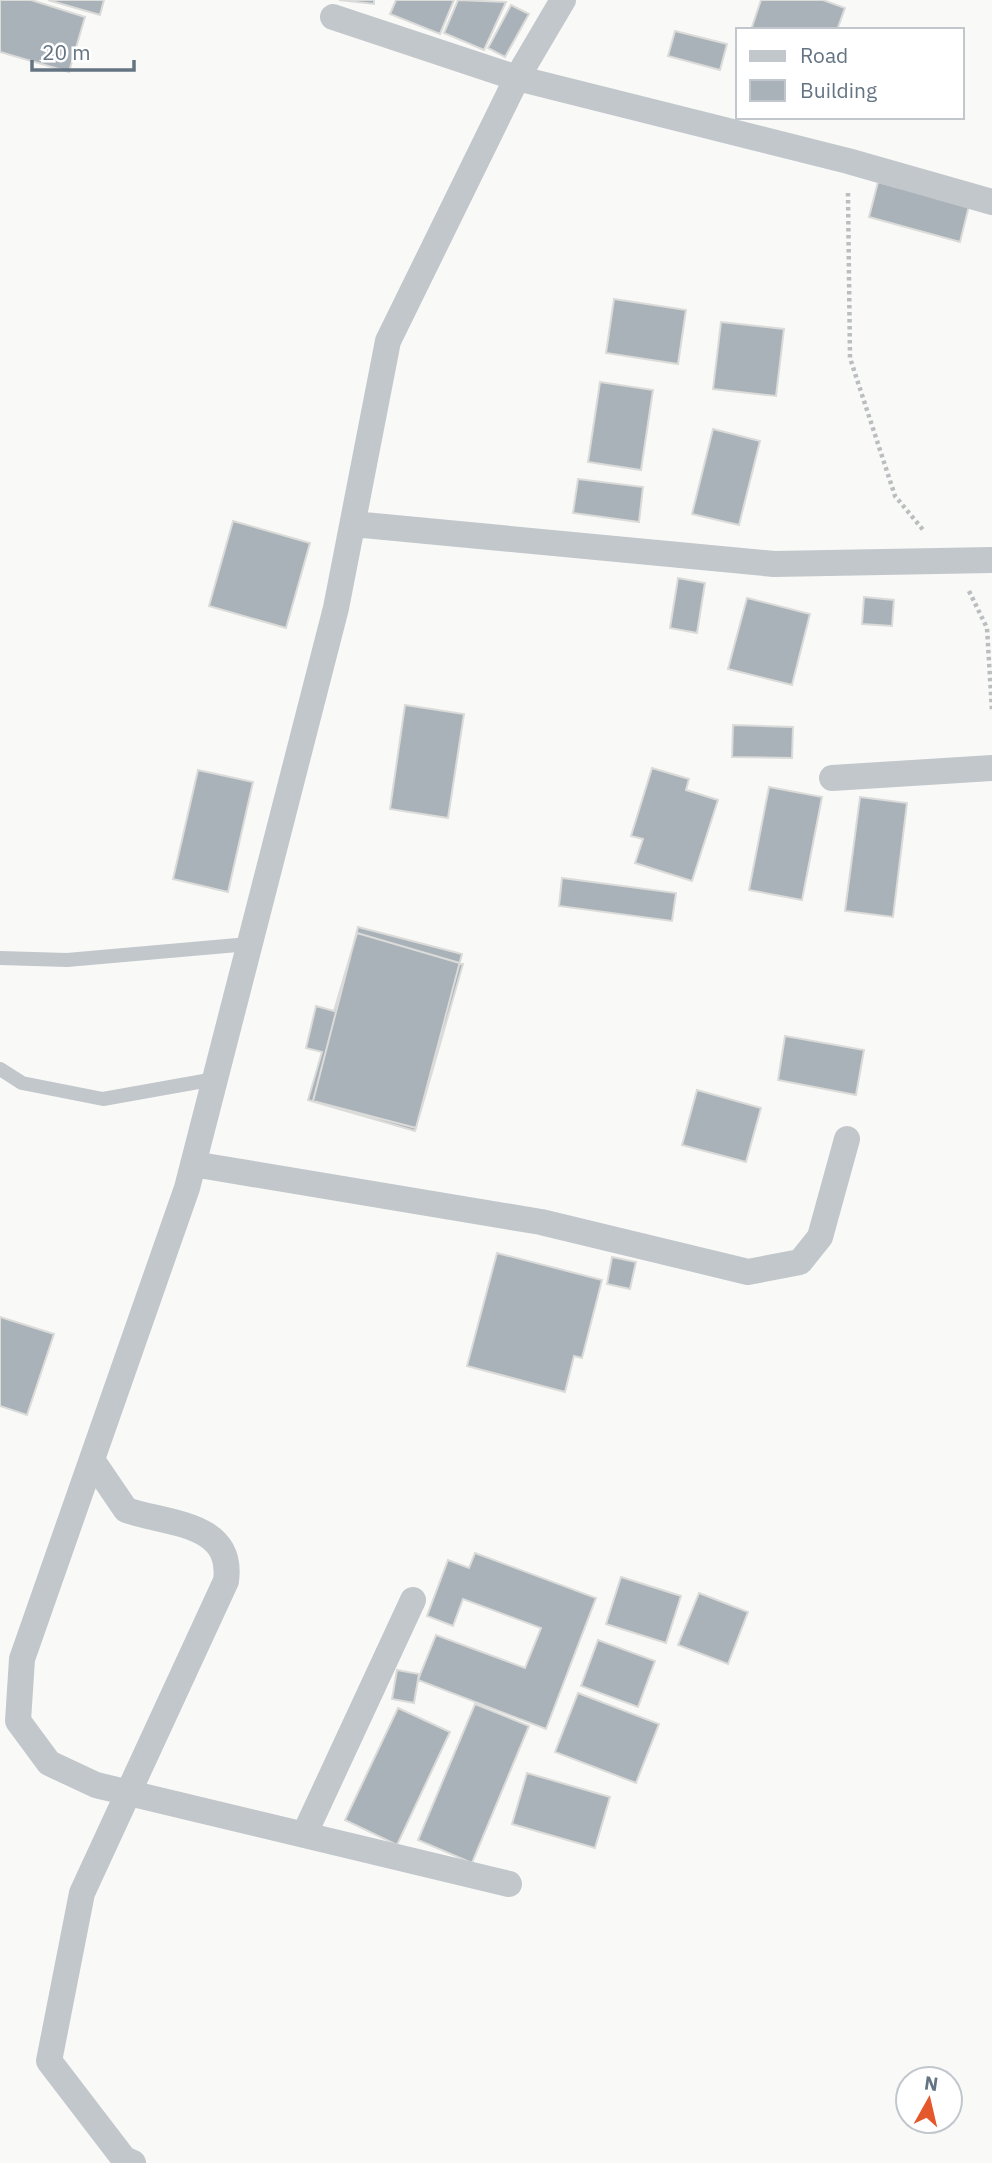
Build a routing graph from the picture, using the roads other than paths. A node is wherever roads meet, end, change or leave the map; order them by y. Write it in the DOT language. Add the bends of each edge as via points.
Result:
graph roads {
  1 [pos="563,0"];
  2 [pos="334,17"];
  3 [pos="517,78"];
  4 [pos="992,202"];
  5 [pos="353,524"];
  6 [pos="992,560"];
  7 [pos="992,768"];
  8 [pos="832,778"];
  9 [pos="249,944"];
  10 [pos="0,958"];
  11 [pos="0,1069"];
  12 [pos="215,1079"];
  13 [pos="847,1139"];
  14 [pos="193,1164"];
  15 [pos="92,1460"];
  16 [pos="413,1600"];
  17 [pos="127,1792"];
  18 [pos="304,1835"];
  19 [pos="509,1884"];
  20 [pos="126,2162"];
  1 -- 3 [label="street"];
  2 -- 3 [label="street"];
  3 -- 4 [label="street"];
  3 -- 5 [label="street" via="388,341"];
  5 -- 6 [label="street" via="774,564"];
  5 -- 9 [label="street" via="337,608"];
  7 -- 8 [label="street"];
  9 -- 10 [label="lane" via="67,960"];
  9 -- 12 [label="street"];
  11 -- 12 [label="lane" via="22,1083 103,1099"];
  12 -- 14 [label="street"];
  13 -- 14 [label="street" via="820,1237 800,1262 748,1272 541,1222"];
  14 -- 15 [label="street"];
  15 -- 17 [label="street" via="22,1659 18,1721 50,1763 96,1785"];
  15 -- 17 [label="street" via="126,1510 197,1529 217,1541 228,1566 226,1581"];
  16 -- 18 [label="street"];
  17 -- 18 [label="street"];
  17 -- 20 [label="street" via="82,1893 49,2061"];
  18 -- 19 [label="street"];
}
